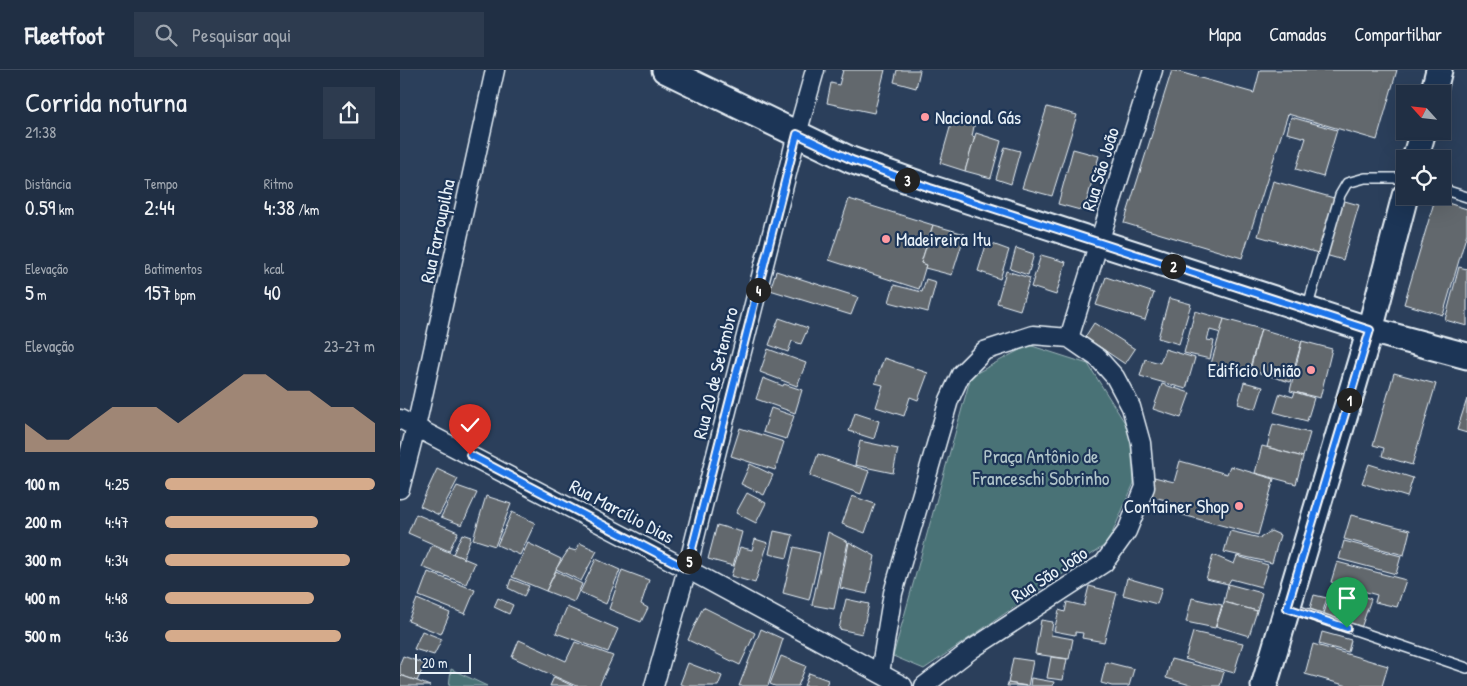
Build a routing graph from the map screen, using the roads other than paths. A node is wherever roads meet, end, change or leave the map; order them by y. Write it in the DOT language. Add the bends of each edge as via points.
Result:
graph roads {
  1 [pos="494,70"];
  2 [pos="665,70"];
  3 [pos="816,70"];
  4 [pos="1153,70"];
  5 [pos="1439,70"];
  6 [pos="1435,85"];
  7 [pos="797,134"];
  8 [pos="1396,178"];
  9 [pos="1451,192"];
  10 [pos="1467,197"];
  11 [pos="1403,205"];
  12 [pos="1099,242"];
  13 [pos="1307,309"];
  14 [pos="1370,330"];
  15 [pos="1069,338"];
  16 [pos="1467,356"];
  17 [pos="400,419"];
  18 [pos="416,427"];
  19 [pos="400,489"];
  20 [pos="687,569"];
  21 [pos="1287,608"];
  22 [pos="1467,668"];
  23 [pos="880,673"];
  24 [pos="654,686"];
  25 [pos="903,686"];
  26 [pos="924,686"];
  27 [pos="1264,686"];
  1 -- 18 [label="street, Rua Farroupilha"];
  2 -- 7 [label="main road"];
  3 -- 7 [label="street, Rua 20 de Setembro"];
  4 -- 12 [label="street, Rua São João"];
  5 -- 6 [label="main road"];
  7 -- 12 [label="main road" via="852,160 930,188"];
  7 -- 20 [label="street, Rua 20 de Setembro"];
  8 -- 13 [label="lane" via="1365,178 1347,183 1340,195"];
  9 -- 10 [label="lane"];
  11 -- 14 [label="main road"];
  12 -- 13 [label="main road"];
  12 -- 15 [label="street, Rua São João"];
  13 -- 14 [label="main road"];
  14 -- 16 [label="main road"];
  14 -- 21 [label="main road"];
  15 -- 23 [label="street, Rua São João" via="1033,335 984,351 961,374 949,400 894,593"];
  15 -- 26 [label="street, Rua São João" via="1098,358 1115,377 1131,407 1141,443 1145,487 1127,531 1104,563 972,649"];
  17 -- 18 [label="street, Rua Marcílio Dias"];
  18 -- 19 [label="street, Rua Farroupilha"];
  18 -- 20 [label="street, Rua Marcílio Dias"];
  20 -- 23 [label="street, Rua Marcílio Dias"];
  20 -- 24 [label="street, Rua 20 de Setembro"];
  21 -- 22 [label="lane"];
  21 -- 27 [label="main road"];
  23 -- 25 [label="street, Rua Marcílio Dias"];
}
